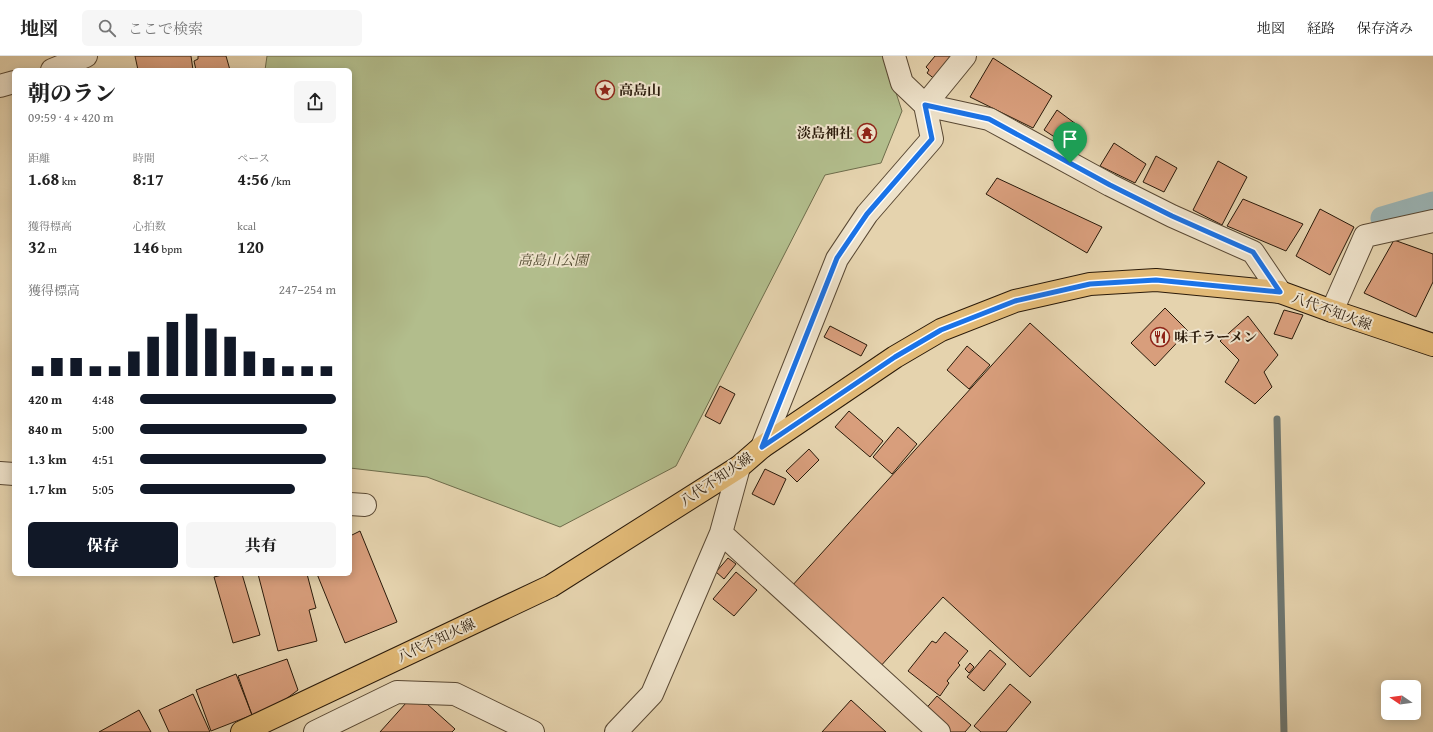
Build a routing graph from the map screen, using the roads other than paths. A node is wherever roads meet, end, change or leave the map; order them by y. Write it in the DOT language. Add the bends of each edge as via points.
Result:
graph roads {
  1 [pos="86,56"];
  2 [pos="894,56"];
  3 [pos="965,56"];
  4 [pos="57,68"];
  5 [pos="12,83"];
  6 [pos="0,86"];
  7 [pos="925,105"];
  8 [pos="1433,221"];
  9 [pos="1280,292"];
  10 [pos="1332,312"];
  11 [pos="1433,345"];
  12 [pos="762,447"];
  13 [pos="739,467"];
  14 [pos="0,472"];
  15 [pos="12,474"];
  16 [pos="721,533"];
  17 [pos="242,732"];
  18 [pos="315,732"];
  19 [pos="533,732"];
  20 [pos="616,732"];
  21 [pos="939,732"];
  1 -- 4 [label="street"];
  2 -- 7 [label="street" via="902,84"];
  3 -- 7 [label="street"];
  5 -- 6 [label="street"];
  7 -- 9 [label="street" via="989,119 1110,185 1253,252"];
  7 -- 12 [label="street" via="932,139 867,214 837,258"];
  8 -- 10 [label="street" via="1365,236"];
  9 -- 10 [label="main road, 八代不知火線"];
  9 -- 12 [label="main road, 八代不知火線" via="1156,280 1090,284 1015,301 941,330 895,357"];
  10 -- 11 [label="main road, 八代不知火線"];
  12 -- 13 [label="main road, 八代不知火線"];
  13 -- 16 [label="street"];
  13 -- 17 [label="main road, 八代不知火線" via="551,586"];
  14 -- 15 [label="street"];
  16 -- 20 [label="street" via="652,694"];
  16 -- 21 [label="street"];
  18 -- 19 [label="street" via="397,692 455,694"];
}
